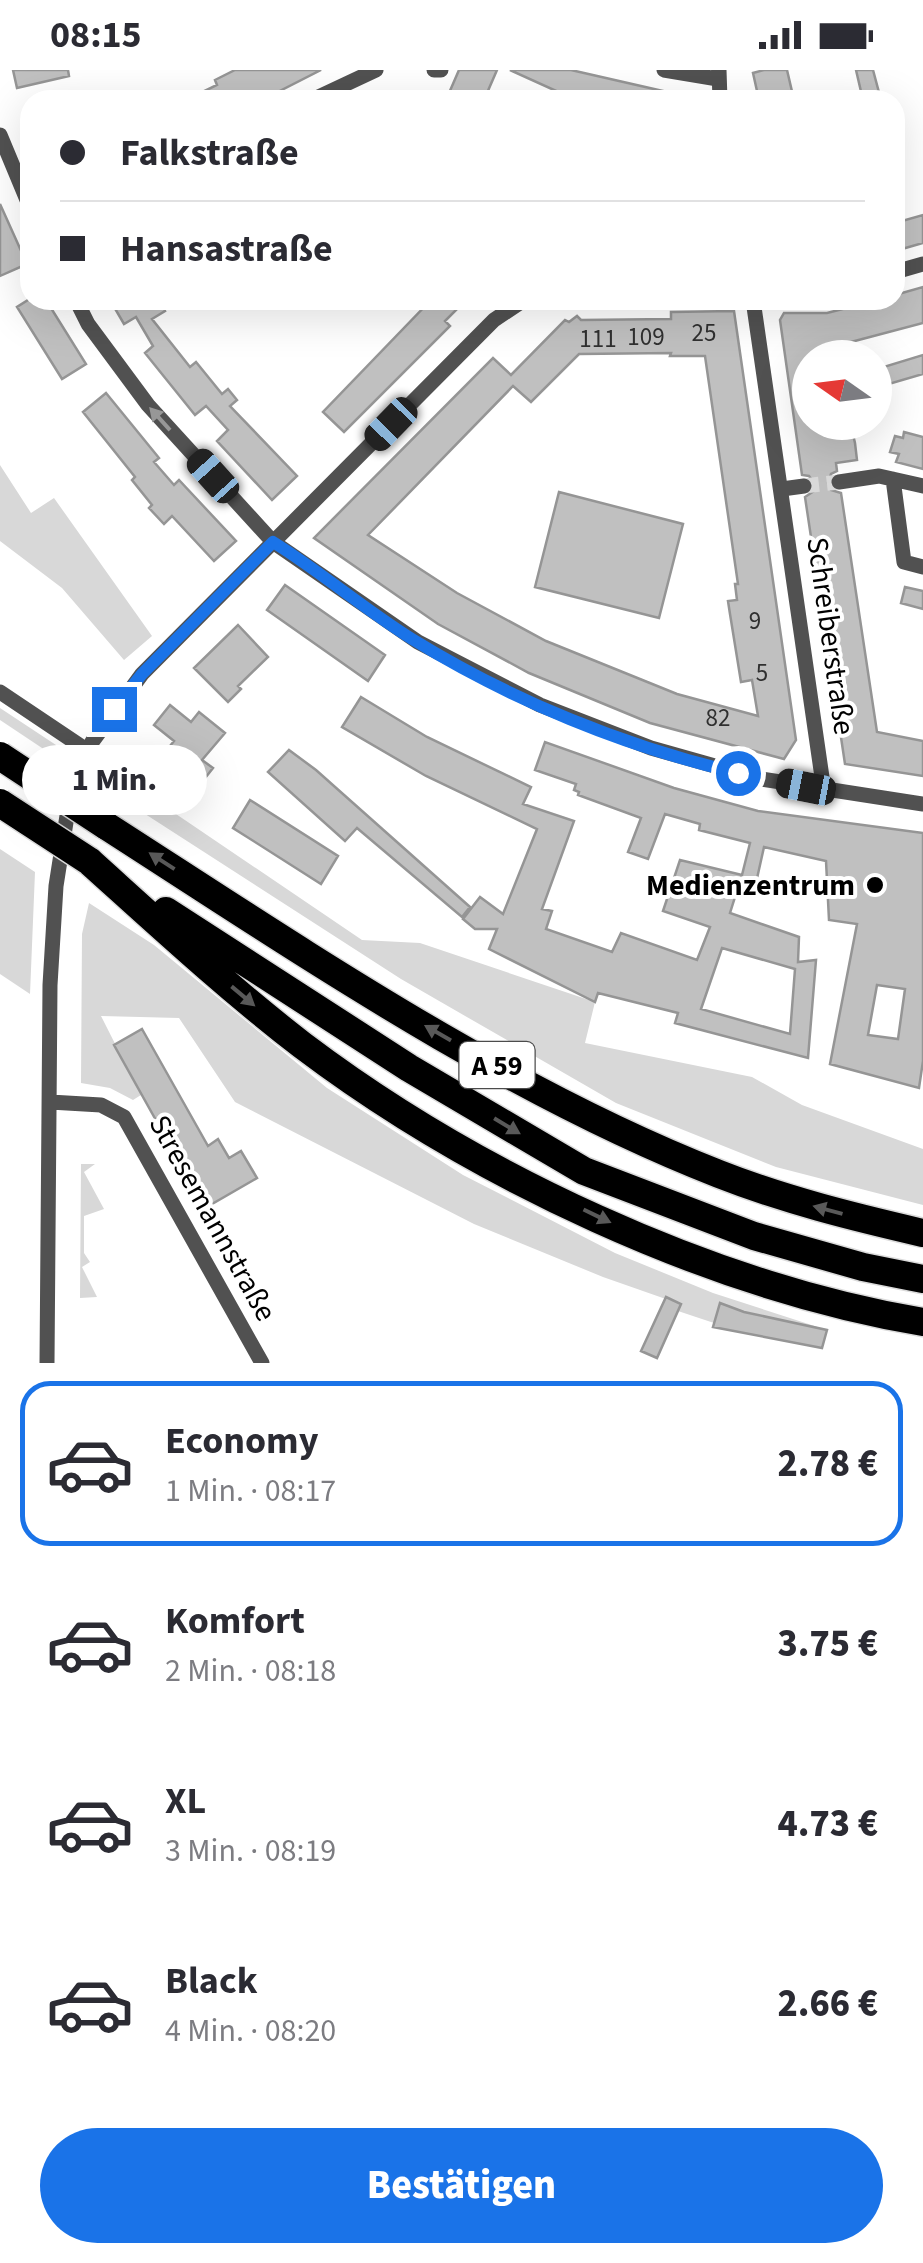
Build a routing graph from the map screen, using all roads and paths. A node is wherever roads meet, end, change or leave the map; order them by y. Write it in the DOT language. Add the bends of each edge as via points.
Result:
graph roads {
  1 [pos="376,70"];
  2 [pos="664,70"];
  3 [pos="719,75"];
  4 [pos="333,90"];
  5 [pos="0,135"];
  6 [pos="20,183"];
  7 [pos="81,310"];
  8 [pos="509,310"];
  9 [pos="755,310"];
  10 [pos="893,479"];
  11 [pos="839,482"];
  12 [pos="804,486"];
  13 [pos="923,486"];
  14 [pos="782,489"];
  15 [pos="273,542"];
  16 [pos="923,567"];
  17 [pos="0,692"];
  18 [pos="88,752"];
  19 [pos="0,756"];
  20 [pos="824,791"];
  21 [pos="0,803"];
  22 [pos="923,804"];
  23 [pos="90,860"];
  24 [pos="50,1102"];
  25 [pos="923,1233"];
  26 [pos="923,1280"];
  27 [pos="923,1322"];
  28 [pos="48,1363"];
  29 [pos="262,1363"];
  1 -- 4 [label="street"];
  2 -- 3 [label="street"];
  5 -- 6 [label="street"];
  15 -- 7 [label="street, one-way" via="148,405"];
  8 -- 15 [label="street"];
  9 -- 14 [label="street, Schreiberstraße"];
  10 -- 11 [label="street"];
  10 -- 13 [label="street"];
  10 -- 16 [label="street" via="904,562"];
  12 -- 14 [label="street"];
  14 -- 20 [label="street, Schreiberstraße"];
  15 -- 18 [label="street" via="142,674"];
  15 -- 20 [label="street" via="418,642 540,705 716,768"];
  17 -- 18 [label="street"];
  18 -- 24 [label="street" via="69,803 56,886"];
  25 -- 19 [label="highway, A 59, one-way, bridge" via="764,1190 605,1124 435,1032"];
  20 -- 22 [label="street"];
  21 -- 23 [label="highway, A 59, bridge"];
  23 -- 26 [label="highway, A 59, one-way" via="360,1037 584,1172 754,1236"];
  23 -- 27 [label="highway, one-way" via="302,1044 386,1104 510,1174 734,1273"];
  24 -- 28 [label="street"];
  24 -- 29 [label="street, Stresemannstraße" via="101,1105 124,1117"];
}
